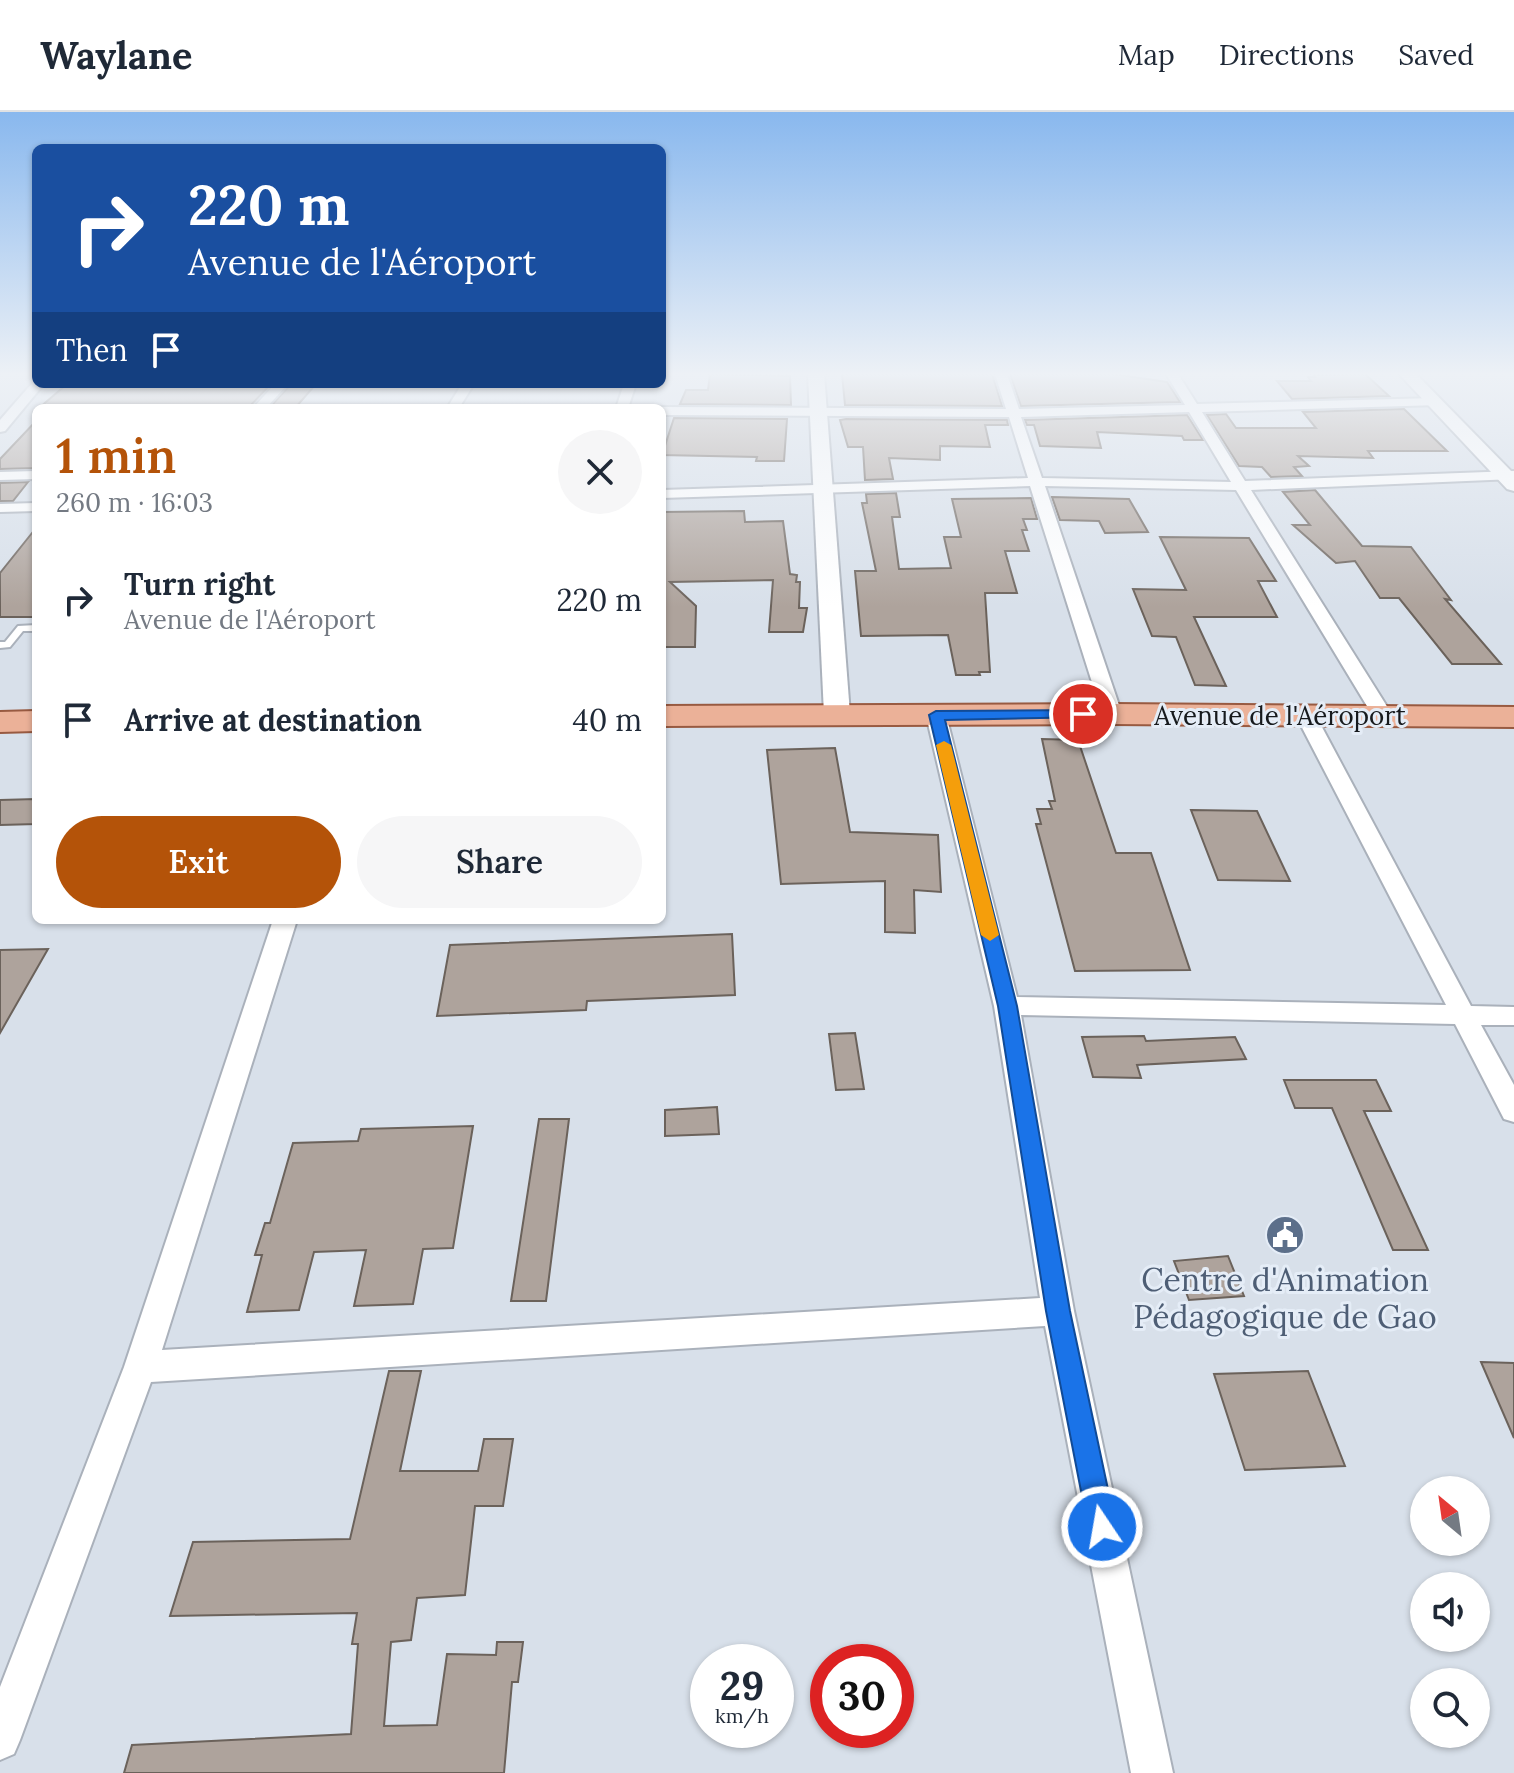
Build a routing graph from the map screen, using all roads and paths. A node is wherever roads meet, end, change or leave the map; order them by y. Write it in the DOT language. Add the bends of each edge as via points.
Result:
graph roads {
  1 [pos="821,452"];
  2 [pos="1025,452"];
  3 [pos="1219,452"];
  4 [pos="1484,452"];
  5 [pos="32,475"];
  6 [pos="0,476"];
  7 [pos="1510,478"];
  8 [pos="1035,482"];
  9 [pos="1239,486"];
  10 [pos="824,489"];
  11 [pos="666,494"];
  12 [pos="32,507"];
  13 [pos="0,508"];
  14 [pos="32,628"];
  15 [pos="0,645"];
  16 [pos="837,714"];
  17 [pos="1112,714"];
  18 [pos="936,715"];
  19 [pos="666,716"];
  20 [pos="1306,716"];
  21 [pos="1383,716"];
  22 [pos="1514,717"];
  23 [pos="32,721"];
  24 [pos="0,722"];
  25 [pos="284,924"];
  26 [pos="1007,1006"];
  27 [pos="1466,1015"];
  28 [pos="1514,1016"];
  29 [pos="1514,1111"];
  30 [pos="1058,1311"];
  31 [pos="140,1367"];
  32 [pos="0,1740"];
  33 [pos="1152,1773"];
  1 -- 10 [label="street"];
  2 -- 8 [label="street"];
  3 -- 9 [label="street"];
  4 -- 7 [label="street"];
  5 -- 6 [label="street"];
  7 -- 9 [label="street"];
  8 -- 9 [label="street"];
  8 -- 10 [label="street"];
  8 -- 17 [label="street"];
  9 -- 21 [label="street"];
  10 -- 11 [label="street"];
  10 -- 16 [label="street"];
  12 -- 13 [label="street"];
  14 -- 15 [label="lane" via="21,628 7,645"];
  16 -- 18 [label="main road, Avenue de l'Aéroport"];
  16 -- 19 [label="main road, Avenue de l'Aéroport"];
  17 -- 18 [label="main road, Avenue de l'Aéroport"];
  17 -- 20 [label="main road, Avenue de l'Aéroport"];
  18 -- 26 [label="street"];
  20 -- 21 [label="main road, Avenue de l'Aéroport"];
  20 -- 27 [label="street"];
  21 -- 22 [label="main road, Avenue de l'Aéroport"];
  23 -- 24 [label="main road"];
  25 -- 31 [label="street"];
  26 -- 27 [label="street"];
  26 -- 30 [label="street"];
  27 -- 28 [label="street"];
  27 -- 29 [label="street"];
  30 -- 31 [label="street"];
  30 -- 33 [label="street"];
  31 -- 32 [label="street"];
}
